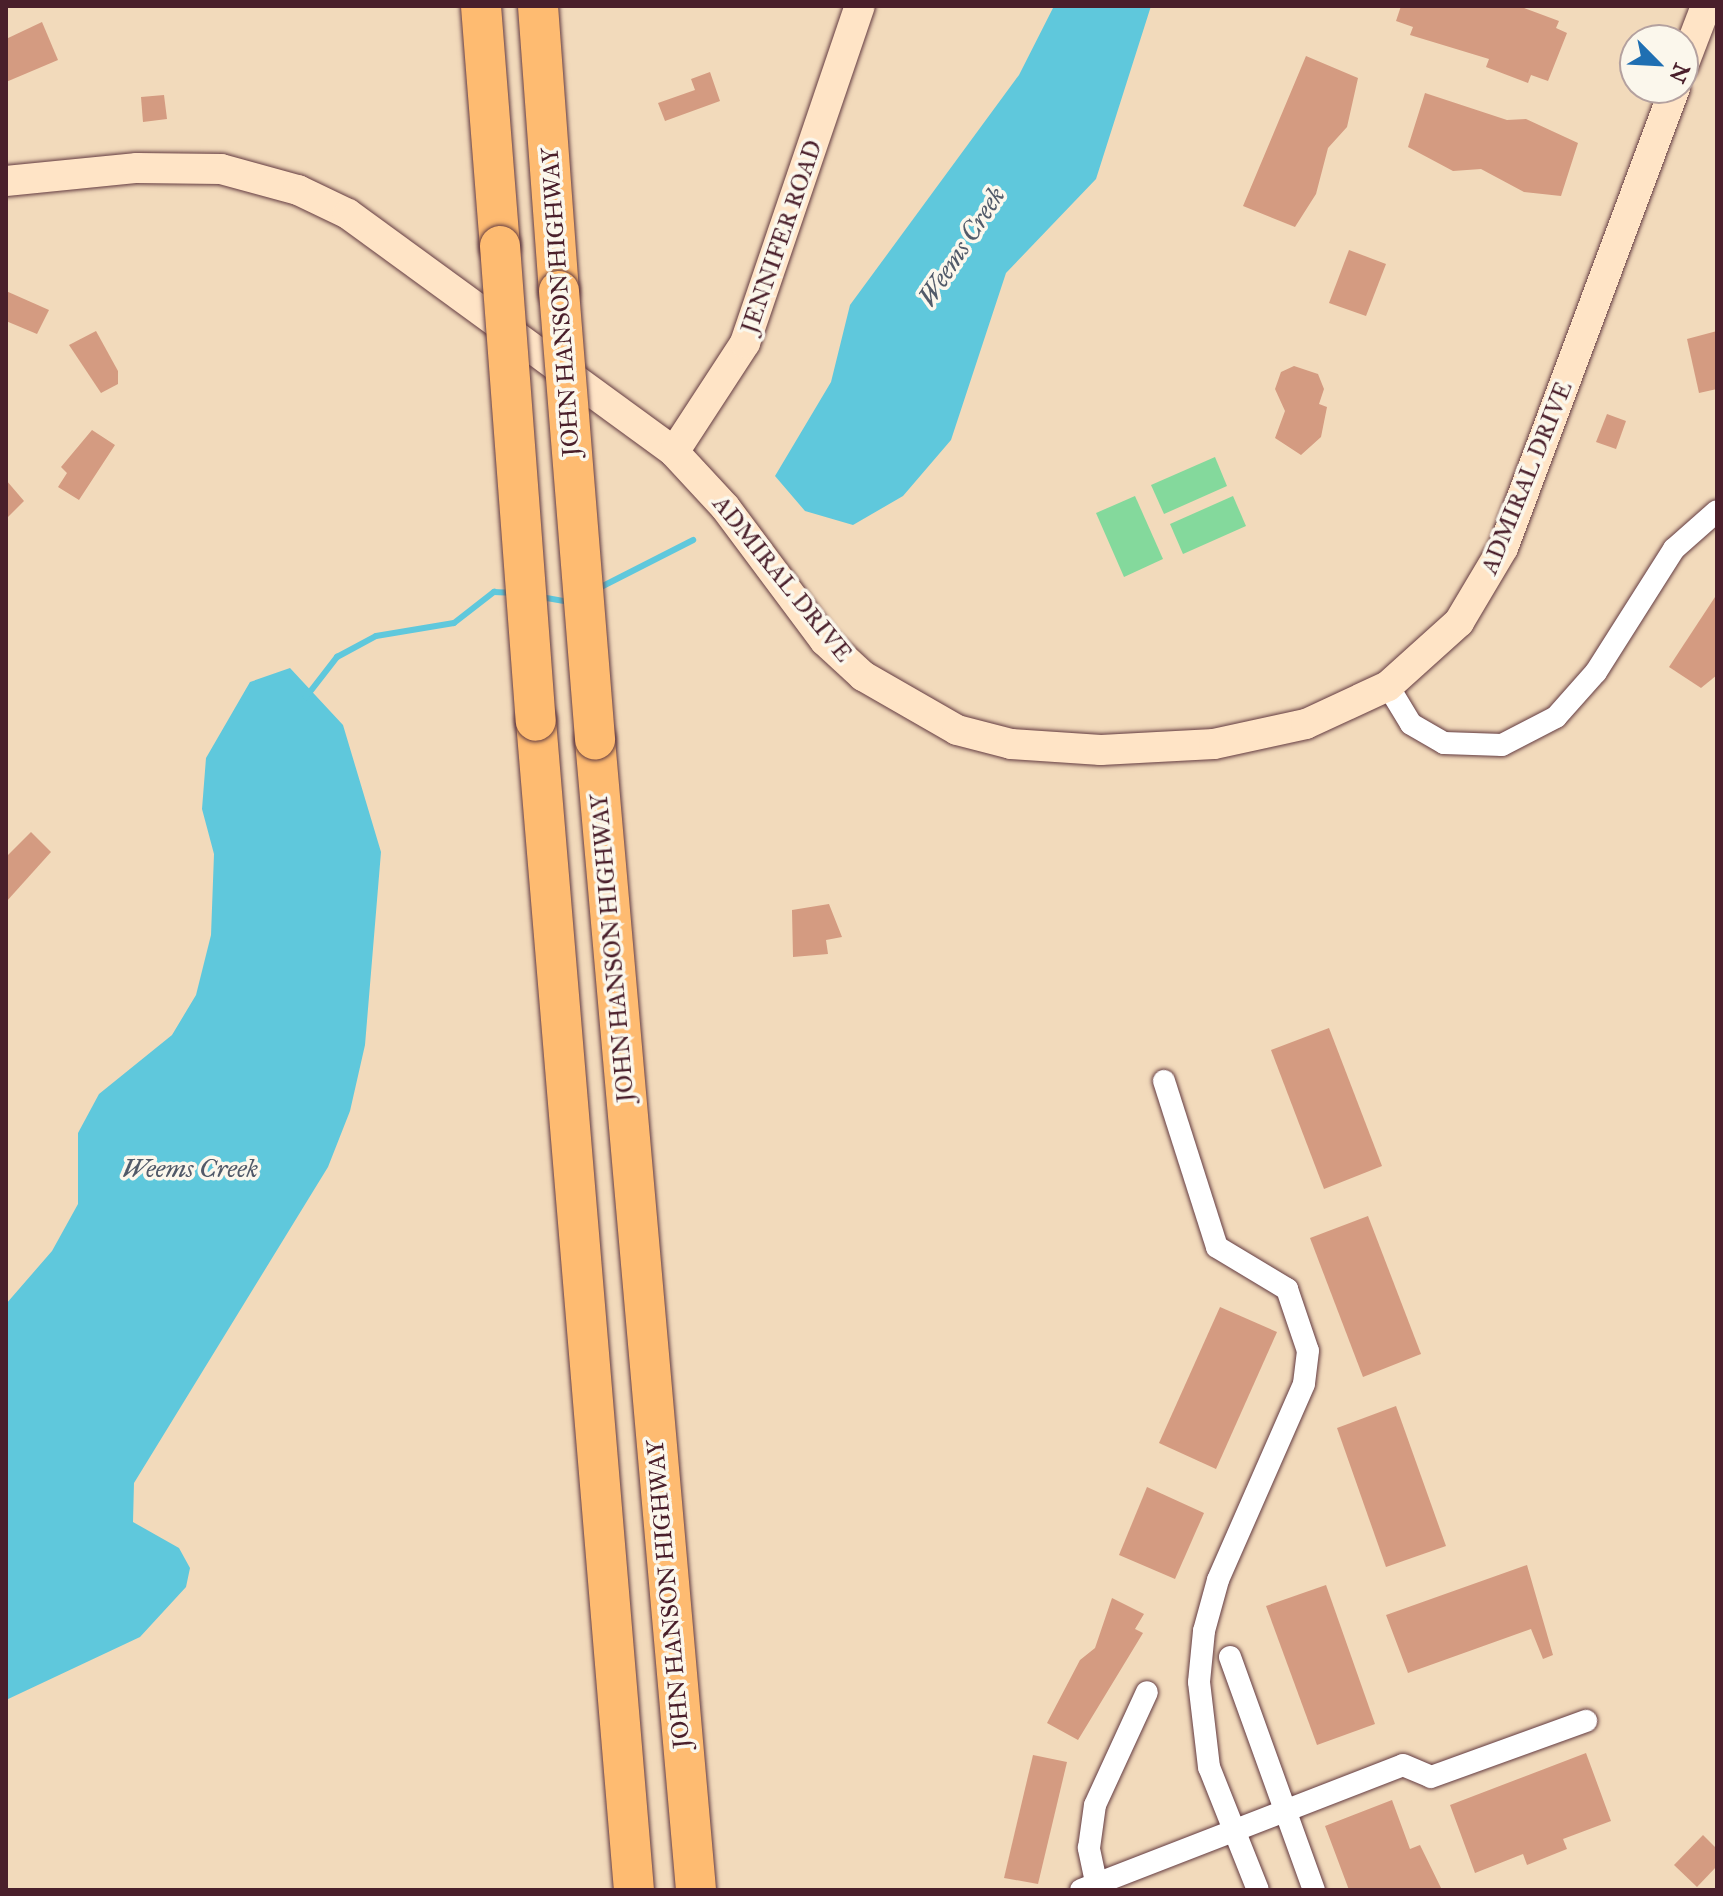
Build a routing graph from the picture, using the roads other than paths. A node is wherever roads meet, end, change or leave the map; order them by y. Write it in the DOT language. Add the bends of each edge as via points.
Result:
graph roads {
  1 [pos="481,6"];
  2 [pos="538,6"];
  3 [pos="860,6"];
  4 [pos="1669,104"];
  5 [pos="6,181"];
  6 [pos="674,452"];
  7 [pos="1715,516"];
  8 [pos="1388,686"];
  9 [pos="1164,1081"];
  10 [pos="1230,1657"];
  11 [pos="1147,1692"];
  12 [pos="1586,1721"];
  13 [pos="1283,1808"];
  14 [pos="1234,1830"];
  15 [pos="1089,1886"];
  16 [pos="634,1890"];
  17 [pos="696,1890"];
  18 [pos="1258,1890"];
  19 [pos="1314,1890"];
  1 -- 16 [label="highway, bridge"];
  2 -- 17 [label="highway, JOHN HANSON HIGHWAY, bridge" via="595,740"];
  3 -- 6 [label="street, JENNIFER ROAD" via="745,343"];
  4 -- 8 [label="street, ADMIRAL DRIVE" via="1491,574 1439,644"];
  5 -- 6 [label="street, ADMIRAL DRIVE" via="192,166 298,190 404,249"];
  6 -- 8 [label="street, ADMIRAL DRIVE" via="844,659 900,702 957,730 1066,749 1214,744 1306,724"];
  7 -- 8 [label="street" via="1674,549 1596,672 1556,717 1502,745 1444,743 1411,724"];
  9 -- 14 [label="street" via="1217,1247 1287,1289 1308,1351 1304,1384 1218,1580 1204,1631 1201,1724"];
  10 -- 13 [label="street"];
  11 -- 15 [label="street" via="1095,1805"];
  12 -- 13 [label="street" via="1431,1777 1403,1765"];
  13 -- 14 [label="street"];
  13 -- 19 [label="street"];
  14 -- 15 [label="street"];
  14 -- 18 [label="street"];
}
